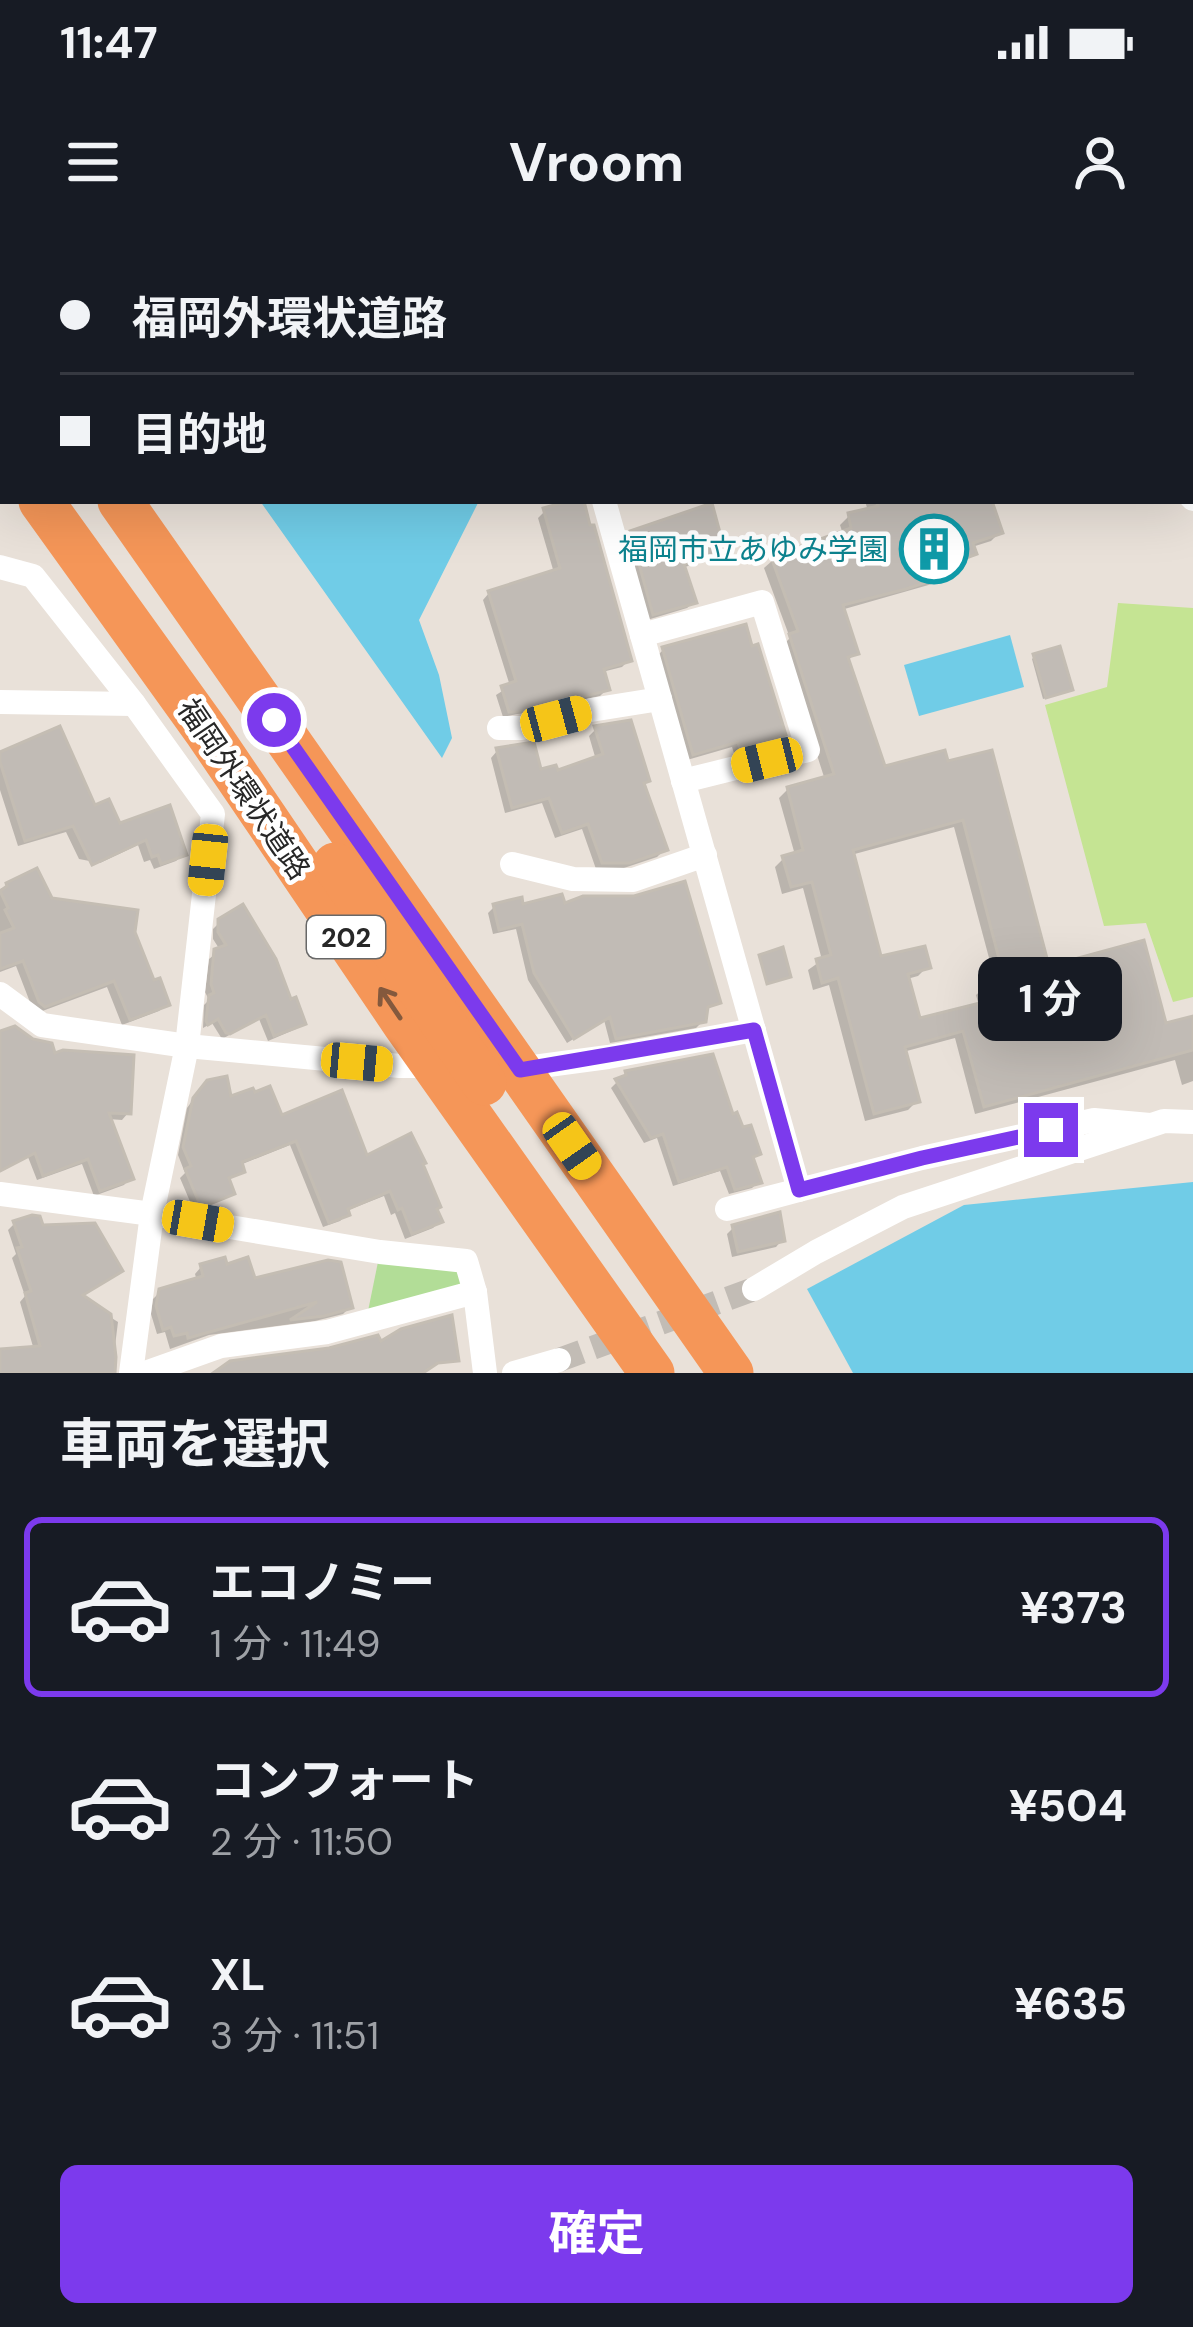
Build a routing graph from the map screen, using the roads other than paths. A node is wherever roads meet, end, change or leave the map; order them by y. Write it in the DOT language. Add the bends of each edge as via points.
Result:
graph roads {
  1 [pos="43,504"];
  2 [pos="79,504"];
  3 [pos="122,504"];
  4 [pos="137,504"];
  5 [pos="605,504"];
  6 [pos="0,567"];
  7 [pos="642,635"];
  8 [pos="660,699"];
  9 [pos="0,702"];
  10 [pos="134,704"];
  11 [pos="499,728"];
  12 [pos="683,781"];
  13 [pos="705,855"];
  14 [pos="512,864"];
  15 [pos="0,994"];
  16 [pos="754,1030"];
  17 [pos="187,1046"];
  18 [pos="435,1066"];
  19 [pos="520,1070"];
  20 [pos="1193,1123"];
  21 [pos="1150,1125"];
  22 [pos="799,1190"];
  23 [pos="0,1194"];
  24 [pos="727,1209"];
  25 [pos="152,1214"];
  26 [pos="754,1289"];
  27 [pos="475,1292"];
  28 [pos="548,1367"];
  29 [pos="131,1373"];
  30 [pos="145,1373"];
  31 [pos="484,1373"];
  32 [pos="514,1373"];
  33 [pos="652,1373"];
  34 [pos="681,1373"];
  35 [pos="731,1373"];
  36 [pos="742,1373"];
  18 -- 1 [label="highway, 福岡外環状道路 / 202, one-way"];
  2 -- 34 [label="highway"];
  3 -- 19 [label="highway, 福岡外環状道路 / 202"];
  4 -- 36 [label="highway"];
  5 -- 7 [label="street"];
  6 -- 10 [label="street" via="33,576"];
  7 -- 8 [label="street"];
  7 -- 12 [label="street" via="762,602 808,750"];
  8 -- 11 [label="street"];
  8 -- 12 [label="street"];
  9 -- 10 [label="street"];
  10 -- 17 [label="street" via="213,814"];
  12 -- 13 [label="street"];
  13 -- 14 [label="street" via="633,880 573,879"];
  13 -- 16 [label="street"];
  15 -- 17 [label="street" via="42,1025"];
  16 -- 19 [label="street"];
  16 -- 22 [label="street"];
  17 -- 18 [label="street"];
  17 -- 25 [label="street"];
  18 -- 19 [label="street"];
  18 -- 33 [label="highway, 福岡外環状道路 / 202"];
  19 -- 35 [label="highway, 福岡外環状道路 / 202"];
  20 -- 21 [label="street"];
  21 -- 22 [label="street" via="1094,1120"];
  21 -- 26 [label="street" via="903,1207"];
  22 -- 24 [label="street"];
  23 -- 25 [label="street"];
  25 -- 27 [label="street" via="466,1261"];
  25 -- 29 [label="street"];
  27 -- 30 [label="street" via="327,1332 221,1346"];
  27 -- 31 [label="street"];
  28 -- 32 [label="street"];
}
